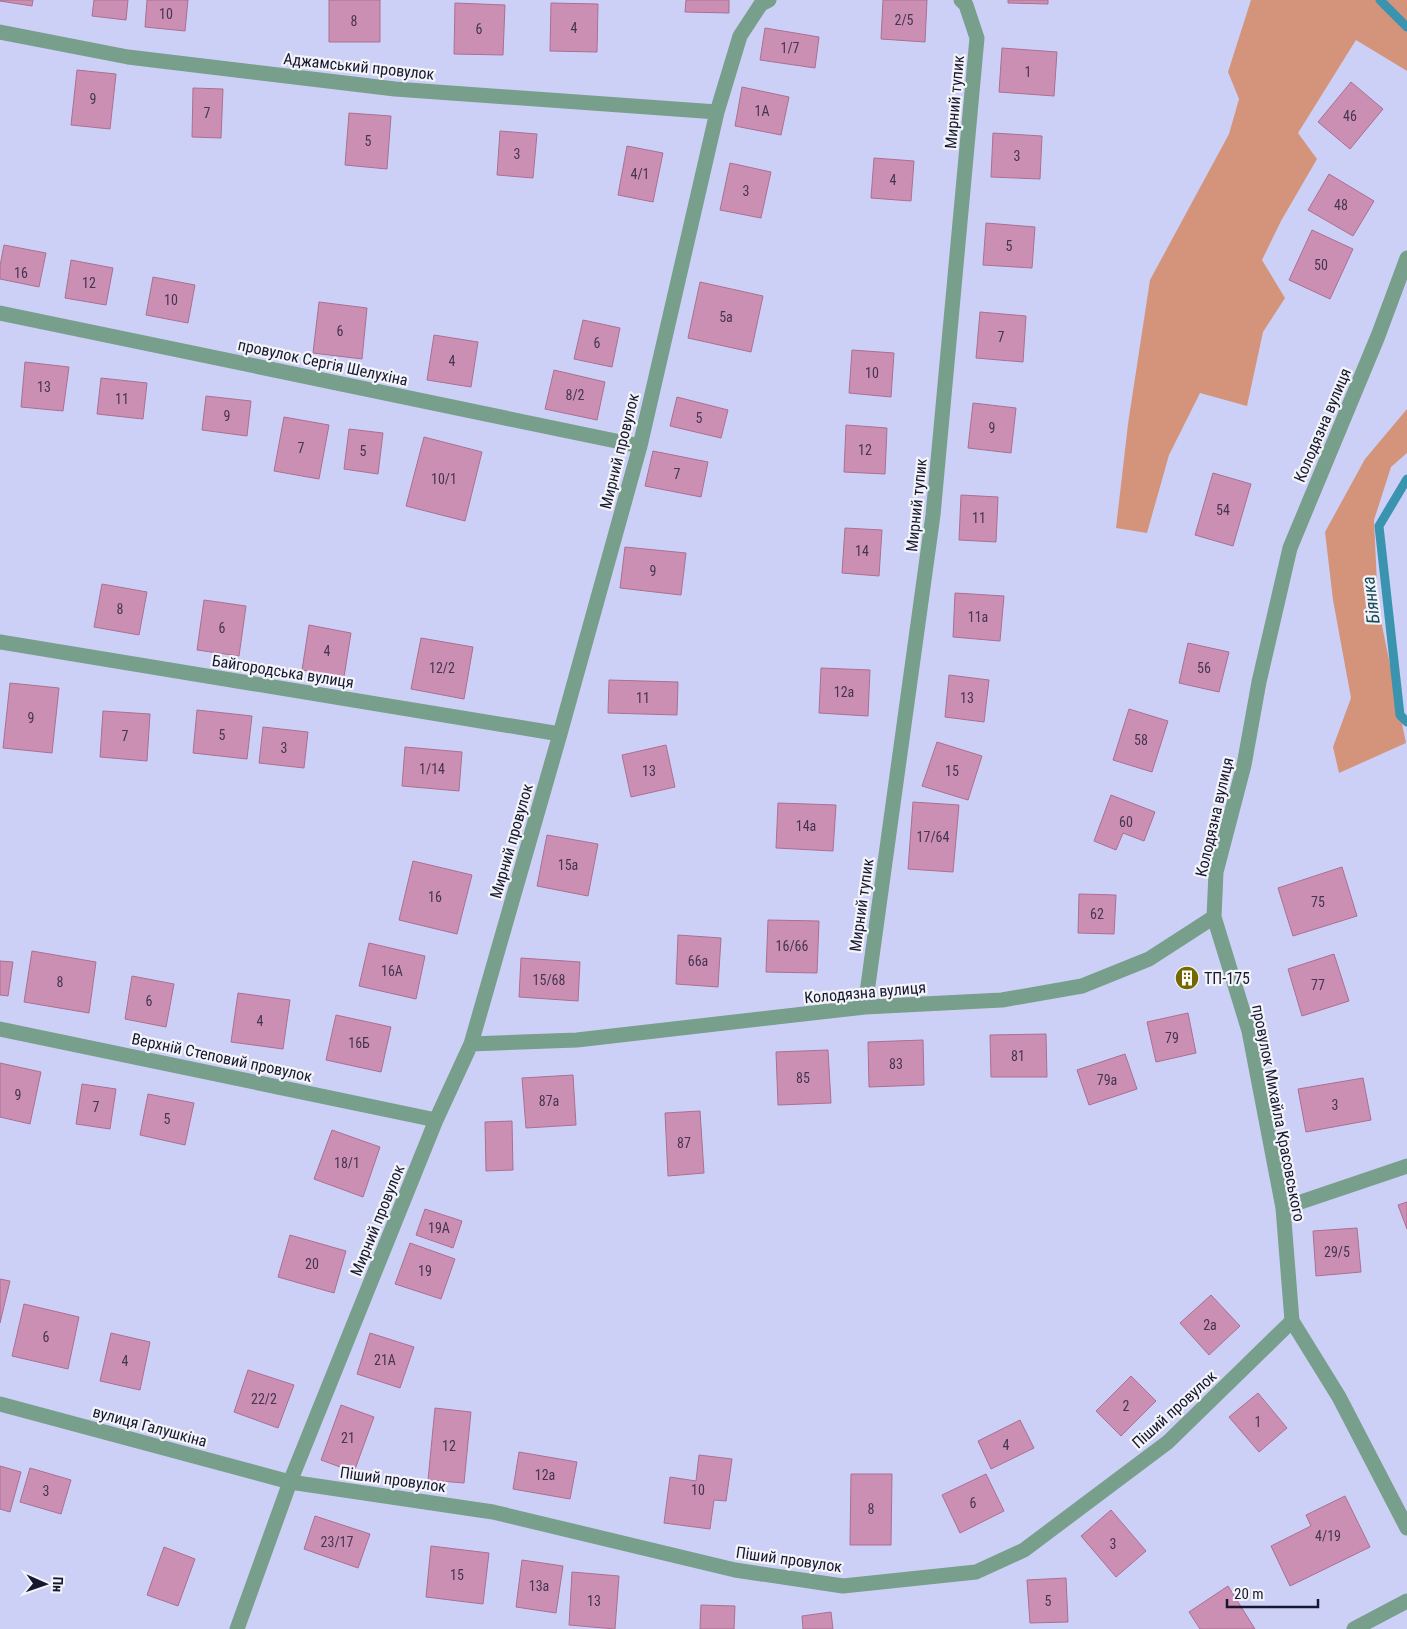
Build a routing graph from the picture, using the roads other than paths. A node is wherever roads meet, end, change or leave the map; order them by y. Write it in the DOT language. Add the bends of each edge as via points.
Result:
graph roads {
  1 [pos="770,0"];
  2 [pos="963,3"];
  3 [pos="0,32"];
  4 [pos="717,112"];
  5 [pos="1407,258"];
  6 [pos="0,313"];
  7 [pos="640,446"];
  8 [pos="0,642"];
  9 [pos="560,734"];
  10 [pos="1214,917"];
  11 [pos="865,1007"];
  12 [pos="0,1029"];
  13 [pos="471,1044"];
  14 [pos="436,1120"];
  15 [pos="1407,1166"];
  16 [pos="1283,1208"];
  17 [pos="1292,1321"];
  18 [pos="0,1404"];
  19 [pos="290,1482"];
  20 [pos="1407,1528"];
  21 [pos="1407,1601"];
  22 [pos="237,1629"];
  23 [pos="1354,1629"];
  1 -- 4 [label="street, Мирний провулок" via="761,4 740,36"];
  2 -- 11 [label="street, Мирний тупик" via="977,38 933,515"];
  3 -- 4 [label="street, Аджамський провулок" via="128,57 395,89"];
  4 -- 7 [label="street, Мирний провулок"];
  5 -- 10 [label="street, Колодязна вулиця" via="1290,548 1259,682 1244,765 1216,872"];
  6 -- 7 [label="street, провулок Сергія Шелухіна"];
  7 -- 9 [label="street, Мирний провулок"];
  8 -- 9 [label="street, Байгородська вулиця"];
  9 -- 13 [label="street, Мирний провулок"];
  10 -- 11 [label="street, Колодязна вулиця" via="1149,959 1082,986 1002,1000"];
  10 -- 16 [label="street, провулок Михайла Красовського" via="1249,1032"];
  11 -- 13 [label="street, Колодязна вулиця" via="577,1040"];
  12 -- 14 [label="street, Верхній Степовий провулок"];
  13 -- 14 [label="street, Мирний провулок"];
  14 -- 19 [label="street, Мирний провулок"];
  15 -- 16 [label="street"];
  16 -- 17 [label="street, провулок Михайла Красовського"];
  17 -- 19 [label="street, Піший провулок" via="1168,1442 1024,1550 976,1572 843,1586 735,1570 494,1512"];
  17 -- 20 [label="street, провулок Михайла Красовського" via="1339,1397"];
  18 -- 19 [label="street, вулиця Галушкіна"];
  19 -- 22 [label="street, Мирний провулок"];
  21 -- 23 [label="street"];
}
